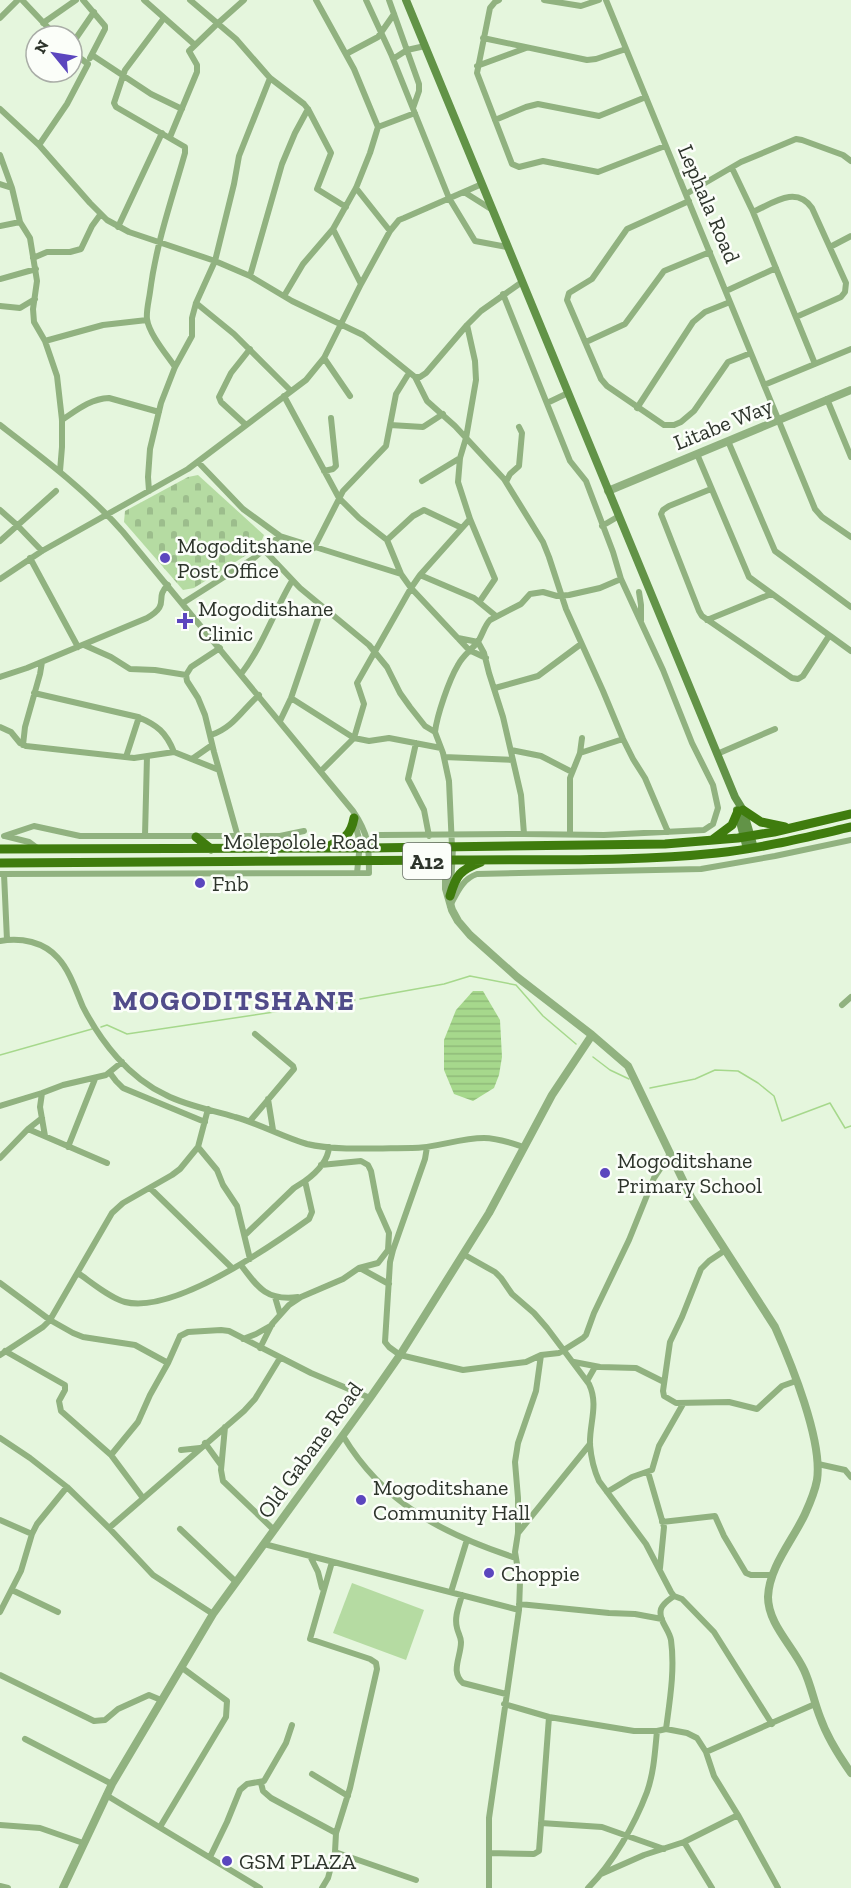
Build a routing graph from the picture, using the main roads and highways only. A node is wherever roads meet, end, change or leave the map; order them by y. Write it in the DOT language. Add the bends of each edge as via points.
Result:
graph roads {
  1 [pos="406,0"];
  2 [pos="740,811"];
  3 [pos="851,814"];
  4 [pos="354,818"];
  5 [pos="851,827"];
  6 [pos="790,828"];
  7 [pos="604,835"];
  8 [pos="196,837"];
  9 [pos="748,837"];
  10 [pos="710,841"];
  11 [pos="612,844"];
  12 [pos="126,848"];
  13 [pos="324,848"];
  14 [pos="750,848"];
  15 [pos="0,849"];
  16 [pos="211,849"];
  17 [pos="155,861"];
  18 [pos="483,861"];
  19 [pos="0,863"];
  20 [pos="450,902"];
  1 -- 2 [label="main road"];
  2 -- 6 [label="main road" via="768,825"];
  2 -- 9 [label="main road"];
  2 -- 10 [label="main road" via="732,825"];
  3 -- 6 [label="main road, Molepolole Road / A12"];
  4 -- 13 [label="main road" via="348,835"];
  5 -- 14 [label="main road, Molepolole Road / A12"];
  6 -- 9 [label="main road, Molepolole Road / A12"];
  7 -- 11 [label="main road"];
  8 -- 16 [label="main road"];
  9 -- 10 [label="main road, Molepolole Road / A12"];
  9 -- 14 [label="main road"];
  10 -- 11 [label="main road, Molepolole Road / A12"];
  11 -- 13 [label="main road, Molepolole Road / A12" via="450,842"];
  12 -- 15 [label="main road, Molepolole Road / A12"];
  12 -- 16 [label="main road, Molepolole Road / A12"];
  12 -- 17 [label="main road" via="152,855"];
  13 -- 16 [label="main road, Molepolole Road / A12"];
  14 -- 18 [label="main road, Molepolole Road / A12" via="653,858"];
  17 -- 18 [label="main road, Molepolole Road / A12"];
  17 -- 19 [label="main road, Molepolole Road / A12"];
  18 -- 20 [label="main road" via="460,873"];
}
